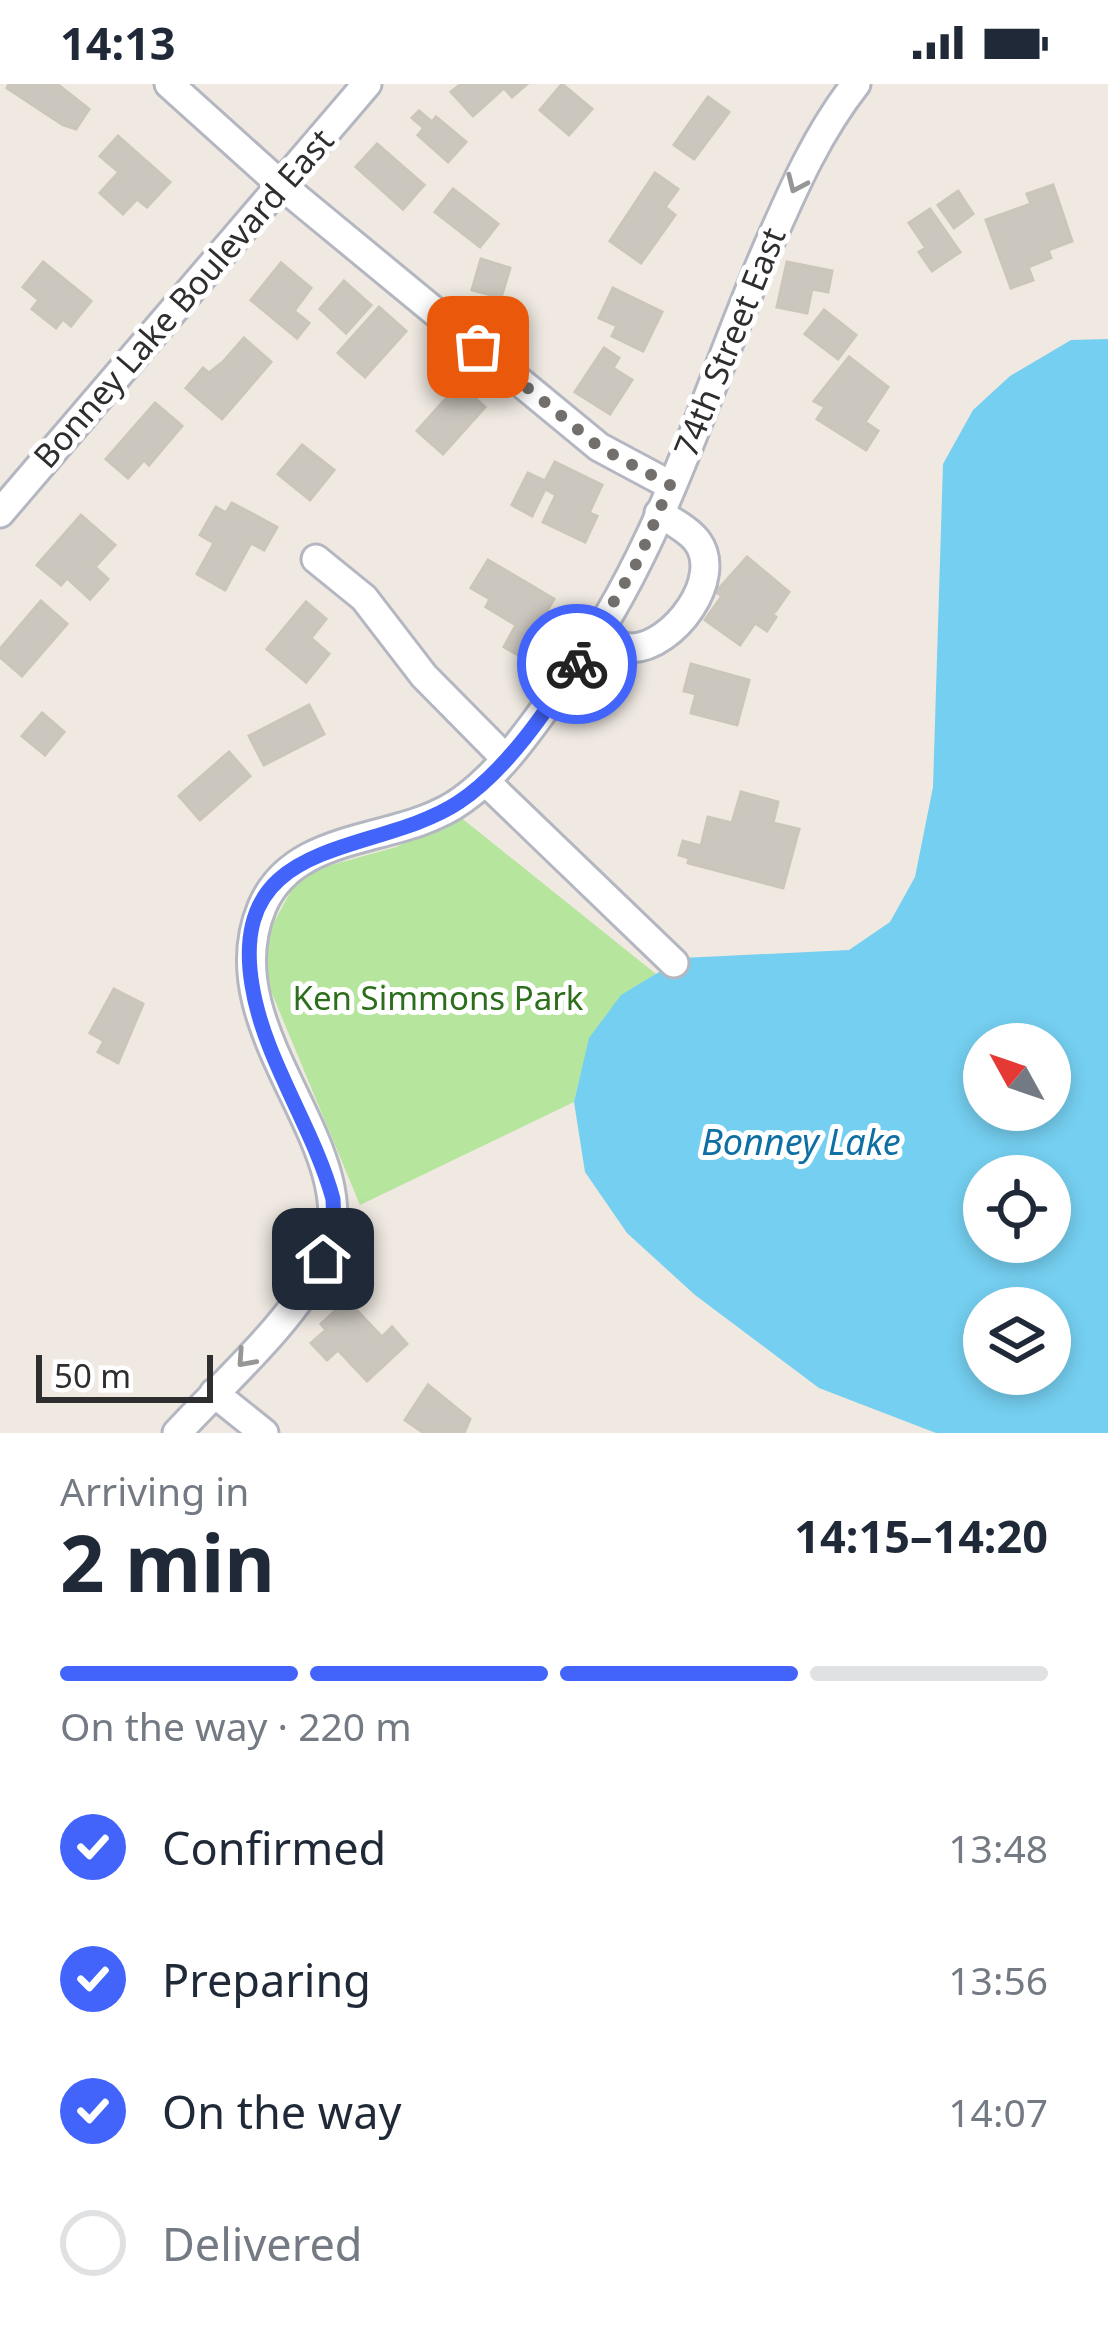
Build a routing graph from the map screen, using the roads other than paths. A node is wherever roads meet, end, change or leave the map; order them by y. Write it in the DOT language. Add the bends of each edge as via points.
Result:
graph roads {
  1 [pos="169,84"];
  2 [pos="367,84"];
  3 [pos="856,84"];
  4 [pos="280,184"];
  5 [pos="670,485"];
  6 [pos="0,513"];
  7 [pos="658,513"];
  8 [pos="316,559"];
  9 [pos="596,634"];
  10 [pos="506,758"];
  11 [pos="485,781"];
  12 [pos="674,963"];
  13 [pos="214,1393"];
  14 [pos="178,1433"];
  15 [pos="264,1433"];
  1 -- 4 [label="street"];
  2 -- 4 [label="street, Bonney Lake Boulevard East"];
  3 -- 5 [label="street, 74th Street East, one-way" via="803,168"];
  4 -- 5 [label="street" via="599,447"];
  4 -- 6 [label="street, Bonney Lake Boulevard East"];
  5 -- 7 [label="street, 74th Street East"];
  7 -- 9 [label="street, 74th Street East"];
  7 -- 9 [label="street" via="700,544 706,566 697,596 657,641 633,648"];
  8 -- 10 [label="street" via="364,598 424,676"];
  9 -- 10 [label="street, 74th Street East"];
  10 -- 11 [label="street, 74th Street East"];
  11 -- 12 [label="street"];
  11 -- 13 [label="street, 74th Street East, one-way" via="415,825 300,862 263,904 251,982 327,1175 334,1226 313,1277"];
  13 -- 14 [label="street, 74th Street East"];
  13 -- 15 [label="street"];
}
